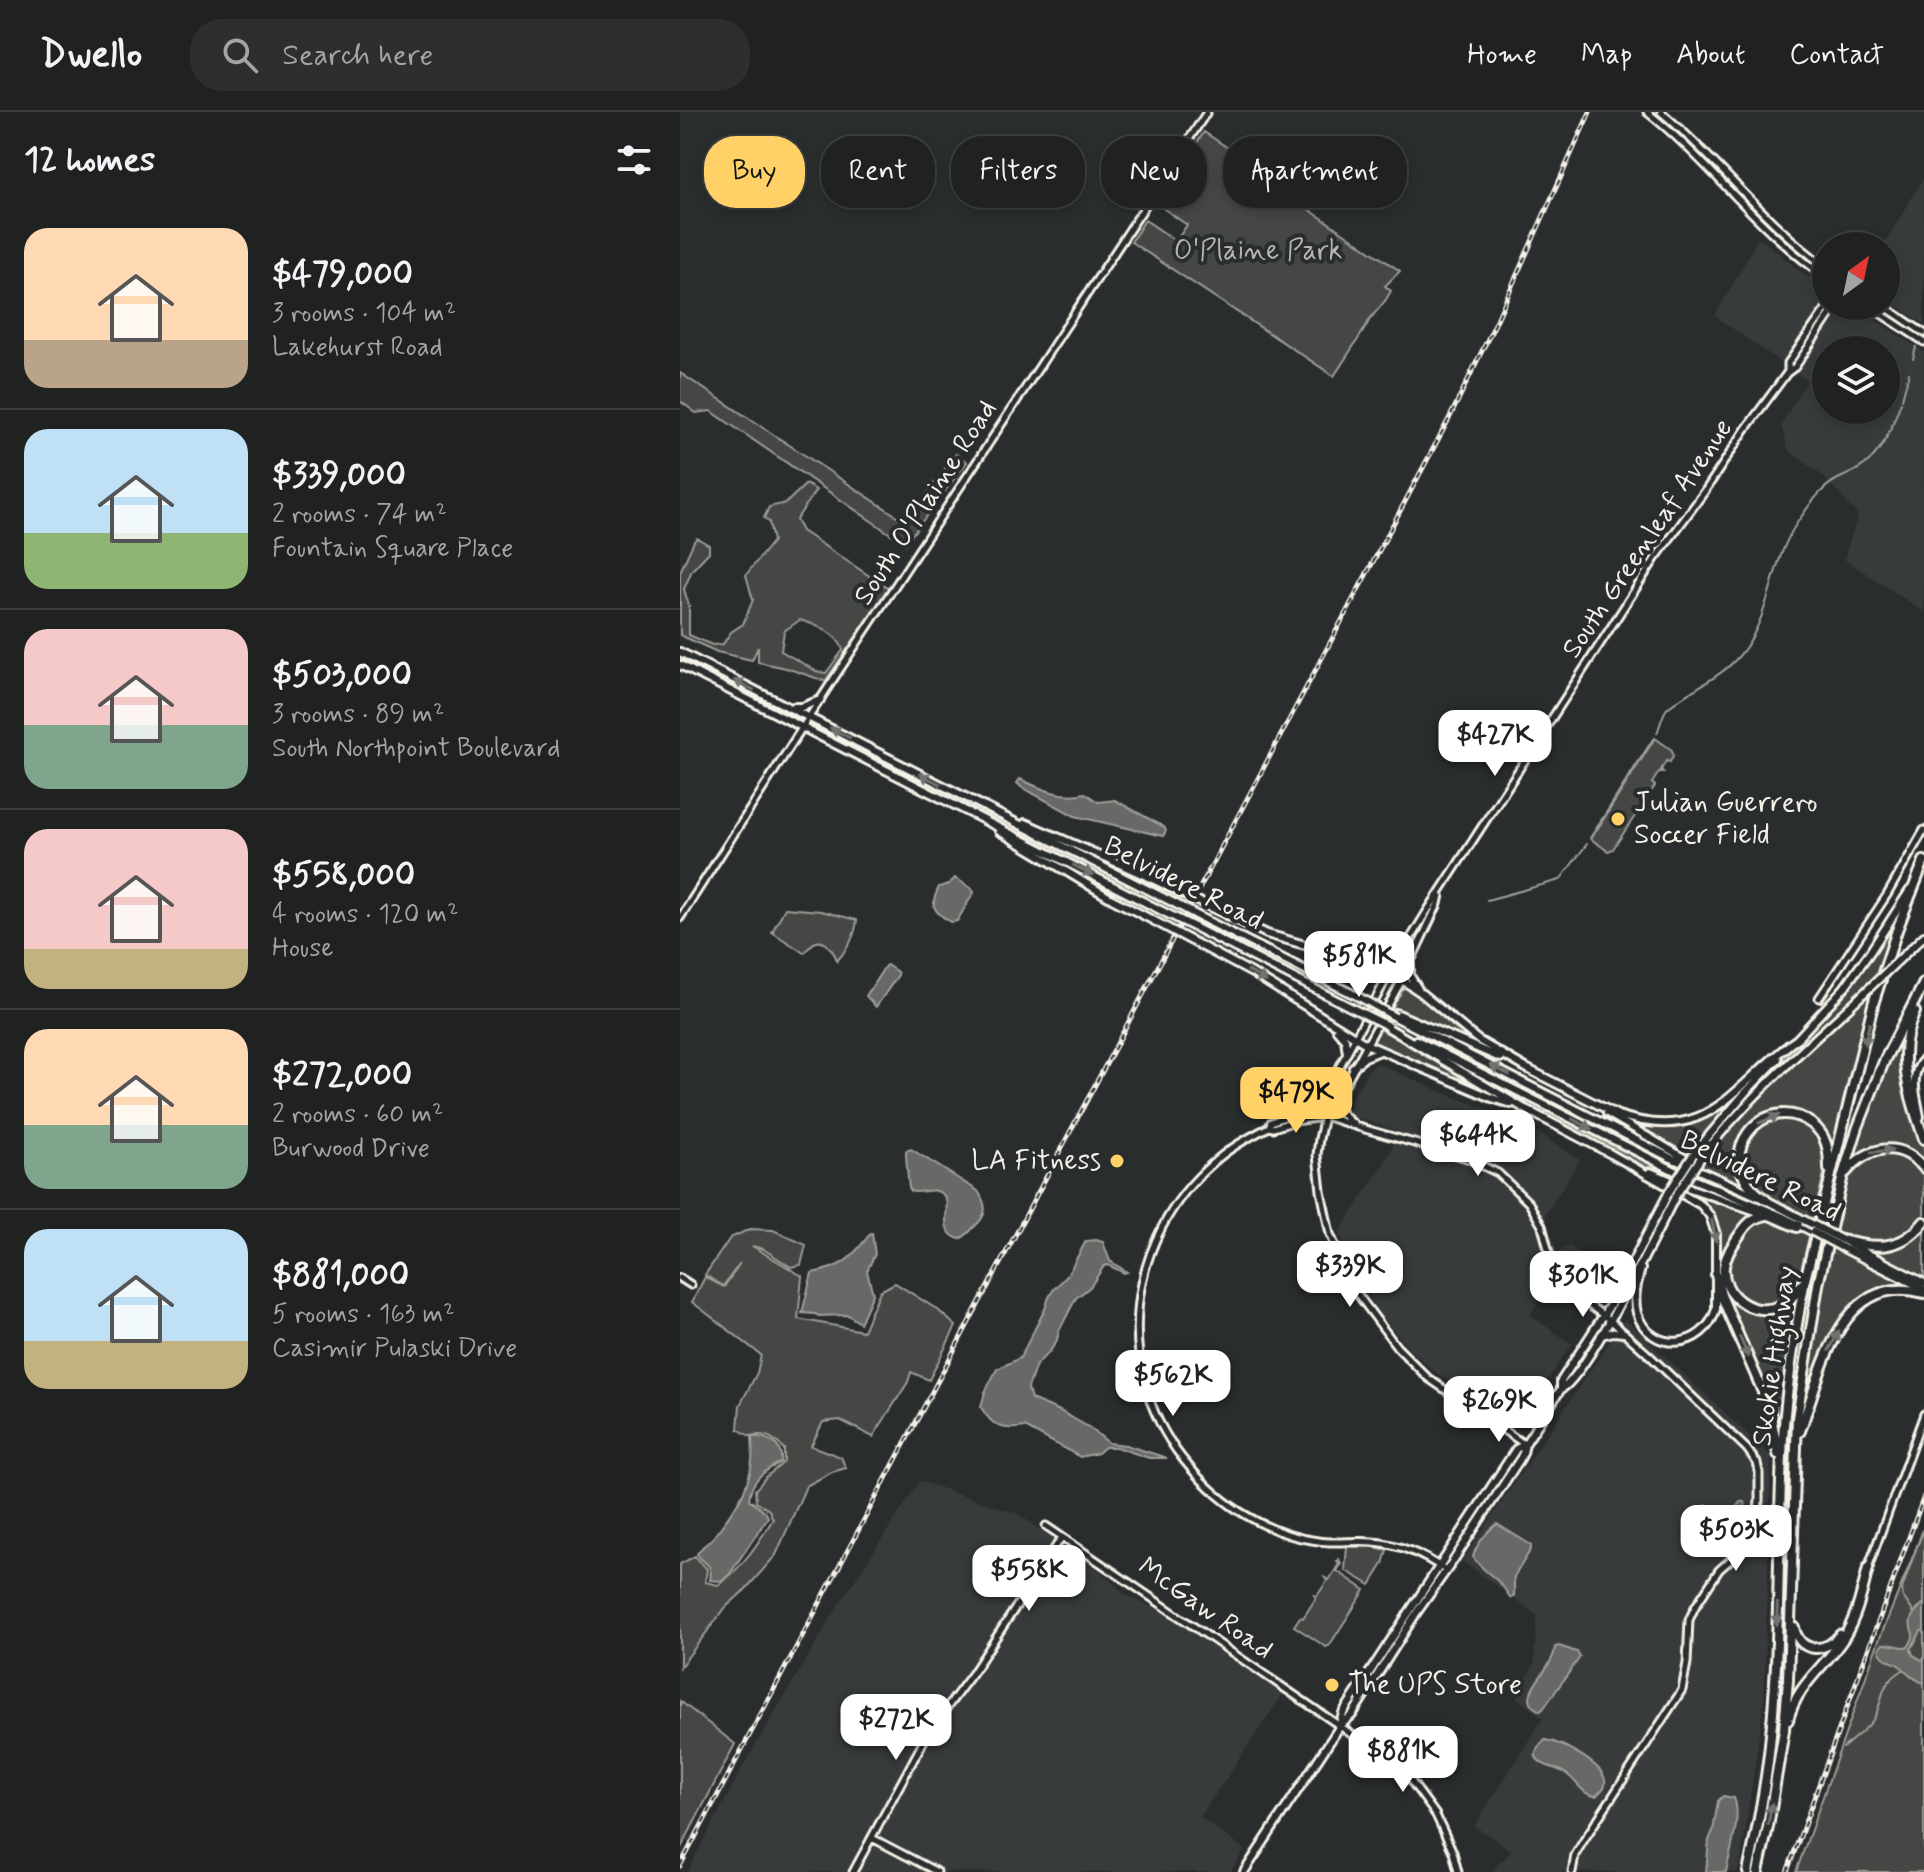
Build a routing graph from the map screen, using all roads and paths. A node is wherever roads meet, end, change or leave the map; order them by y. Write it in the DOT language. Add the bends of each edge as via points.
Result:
graph roads {
  1 [pos="1207,112"];
  2 [pos="1647,112"];
  3 [pos="1661,112"];
  4 [pos="1812,256"];
  5 [pos="1812,266"];
  6 [pos="1900,317"];
  7 [pos="1818,320"];
  8 [pos="1827,320"];
  9 [pos="1890,320"];
  10 [pos="1924,333"];
  11 [pos="1924,342"];
  12 [pos="1787,373"];
  13 [pos="680,652"];
  14 [pos="680,665"];
  15 [pos="820,700"];
  16 [pos="789,707"];
  17 [pos="809,717"];
  18 [pos="802,727"];
  19 [pos="963,795"];
  20 [pos="945,799"];
  21 [pos="1924,830"];
  22 [pos="1924,861"];
  23 [pos="1916,879"];
  24 [pos="1441,890"];
  25 [pos="680,918"];
  26 [pos="1924,936"];
  27 [pos="1402,952"];
  28 [pos="1366,963"];
  29 [pos="1410,963"];
  30 [pos="1389,974"];
  31 [pos="1402,980"];
  32 [pos="1924,983"];
  33 [pos="1420,992"];
  34 [pos="1924,993"];
  35 [pos="1819,998"];
  36 [pos="1396,1015"];
  37 [pos="1329,1022"];
  38 [pos="1387,1026"];
  39 [pos="1355,1038"];
  40 [pos="1797,1039"];
  41 [pos="1366,1044"];
  42 [pos="1380,1051"];
  43 [pos="1347,1053"];
  44 [pos="1924,1059"];
  45 [pos="1353,1067"];
  46 [pos="1526,1068"];
  47 [pos="1334,1077"];
  48 [pos="1570,1091"];
  49 [pos="1339,1094"];
  50 [pos="1525,1109"];
  51 [pos="1292,1114"];
  52 [pos="1324,1116"];
  53 [pos="1269,1127"];
  54 [pos="1358,1127"];
  55 [pos="1924,1139"];
  56 [pos="1611,1154"];
  57 [pos="1698,1154"];
  58 [pos="1924,1168"];
  59 [pos="1843,1175"];
  60 [pos="1721,1179"];
  61 [pos="1828,1187"];
  62 [pos="1673,1194"];
  63 [pos="1766,1200"];
  64 [pos="1767,1215"];
  65 [pos="1924,1222"];
  66 [pos="1802,1225"];
  67 [pos="1842,1244"];
  68 [pos="1649,1247"];
  69 [pos="1716,1275"];
  70 [pos="680,1278"];
  71 [pos="1805,1280"];
  72 [pos="1924,1283"];
  73 [pos="691,1285"];
  74 [pos="1924,1291"];
  75 [pos="1606,1318"];
  76 [pos="1624,1333"];
  77 [pos="1601,1335"];
  78 [pos="1561,1389"];
  79 [pos="1924,1414"];
  80 [pos="1796,1440"];
  81 [pos="1525,1444"];
  82 [pos="1781,1502"];
  83 [pos="1046,1526"];
  84 [pos="1062,1537"];
  85 [pos="1442,1568"];
  86 [pos="1868,1568"];
  87 [pos="1792,1580"];
  88 [pos="1340,1726"];
  89 [pos="1779,1755"];
  90 [pos="872,1838"];
  91 [pos="853,1872"];
  92 [pos="937,1872"];
  93 [pos="1244,1872"];
  94 [pos="1458,1872"];
  95 [pos="1572,1872"];
  96 [pos="1748,1872"];
  97 [pos="1758,1872"];
  1 -- 15 [label="street, South O'Plaine Road"];
  2 -- 5 [label="street" via="1772,235"];
  3 -- 4 [label="street"];
  6 -- 10 [label="street"];
  7 -- 12 [label="street, South Greenleaf Avenue" via="1788,363"];
  8 -- 12 [label="street, South Greenleaf Avenue"];
  9 -- 11 [label="street"];
  12 -- 24 [label="street, South Greenleaf Avenue" via="1655,559"];
  16 -- 13 [label="main road, Belvidere Road, one-way"];
  14 -- 18 [label="main road, Belvidere Road"];
  15 -- 16 [label="main road"];
  15 -- 17 [label="street, South O'Plaine Road"];
  16 -- 17 [label="main road, Belvidere Road"];
  17 -- 18 [label="street, South O'Plaine Road"];
  19 -- 17 [label="main road, Belvidere Road, one-way"];
  18 -- 20 [label="main road, Belvidere Road"];
  18 -- 25 [label="street, South O'Plaine Road"];
  19 -- 28 [label="main road, bridge" via="1267,934"];
  19 -- 36 [label="main road, Belvidere Road, bridge"];
  20 -- 37 [label="main road, one-way, bridge"];
  20 -- 38 [label="main road, Belvidere Road, one-way, bridge"];
  21 -- 35 [label="street"];
  22 -- 23 [label="highway, Skokie Highway"];
  23 -- 40 [label="main road" via="1844,988"];
  23 -- 61 [label="highway, Skokie Highway, one-way" via="1874,1001"];
  24 -- 27 [label="street, South Greenleaf Avenue"];
  24 -- 29 [label="street, South Greenleaf Avenue"];
  26 -- 57 [label="main road, bridge"];
  27 -- 28 [label="main road" via="1386,964"];
  27 -- 30 [label="street, South Greenleaf Avenue"];
  28 -- 30 [label="main road"];
  29 -- 31 [label="street, South Greenleaf Avenue"];
  29 -- 33 [label="main road" via="1411,979"];
  30 -- 31 [label="main road"];
  30 -- 39 [label="street, South Greenleaf Avenue"];
  31 -- 33 [label="main road"];
  31 -- 41 [label="street, South Greenleaf Avenue"];
  32 -- 59 [label="highway, Skokie Highway" via="1876,1079"];
  33 -- 46 [label="main road" via="1478,1040"];
  34 -- 55 [label="highway" via="1912,1018 1905,1069"];
  36 -- 46 [label="main road"];
  60 -- 36 [label="main road, Belvidere Road, one-way"];
  37 -- 39 [label="main road"];
  37 -- 43 [label="main road" via="1345,1039"];
  38 -- 50 [label="main road"];
  38 -- 66 [label="main road, Belvidere Road, one-way" via="1673,1170"];
  39 -- 41 [label="main road"];
  39 -- 43 [label="street, South Greenleaf Avenue"];
  40 -- 48 [label="main road" via="1722,1105 1684,1121 1632,1120"];
  40 -- 57 [label="main road" via="1745,1093"];
  41 -- 42 [label="main road"];
  41 -- 45 [label="street, South Greenleaf Avenue"];
  42 -- 45 [label="main road"];
  42 -- 50 [label="main road"];
  43 -- 47 [label="street, South Greenleaf Avenue"];
  44 -- 55 [label="main road" via="1914,1078"];
  45 -- 49 [label="street, South Greenleaf Avenue"];
  46 -- 48 [label="main road"];
  47 -- 51 [label="street" via="1318,1101"];
  47 -- 52 [label="street"];
  48 -- 60 [label="main road"];
  49 -- 52 [label="street, South Greenleaf Avenue"];
  49 -- 54 [label="street" via="1341,1113"];
  50 -- 56 [label="main road"];
  51 -- 52 [label="street"];
  51 -- 53 [label="street"];
  52 -- 53 [label="street"];
  52 -- 54 [label="street"];
  52 -- 81 [label="street" via="1317,1155 1321,1191 1330,1234 1356,1292 1428,1378"];
  53 -- 85 [label="street" via="1222,1155 1196,1179 1151,1249 1138,1304 1137,1340 1152,1406 1194,1473 1238,1511 1292,1536 1391,1545"];
  54 -- 75 [label="street" via="1467,1158 1503,1177 1528,1201 1542,1226 1556,1279"];
  56 -- 64 [label="main road"];
  56 -- 69 [label="main road, one-way" via="1705,1209 1716,1234"];
  57 -- 62 [label="main road, bridge"];
  59 -- 58 [label="highway, one-way" via="1863,1156 1879,1150 1902,1151"];
  59 -- 80 [label="highway, Skokie Highway" via="1812,1314"];
  60 -- 63 [label="main road, Belvidere Road"];
  63 -- 61 [label="highway, one-way" via="1746,1183 1738,1158 1745,1136 1772,1115 1795,1115 1816,1127 1829,1152"];
  61 -- 71 [label="highway, Skokie Highway"];
  62 -- 68 [label="main road"];
  62 -- 75 [label="main road"];
  63 -- 66 [label="main road, Belvidere Road"];
  64 -- 66 [label="main road"];
  64 -- 71 [label="highway" via="1750,1221 1730,1248 1724,1265 1728,1288 1744,1304 1767,1310 1787,1302"];
  65 -- 67 [label="highway" via="1888,1246"];
  66 -- 67 [label="main road, Belvidere Road, bridge"];
  66 -- 67 [label="main road, Belvidere Road, bridge"];
  67 -- 72 [label="main road, Belvidere Road"];
  67 -- 74 [label="main road, Belvidere Road"];
  68 -- 69 [label="main road" via="1635,1303 1641,1321 1662,1339 1687,1341 1705,1330 1716,1309"];
  68 -- 75 [label="main road"];
  69 -- 82 [label="highway, one-way" via="1769,1406"];
  70 -- 73 [label="street"];
  71 -- 82 [label="highway, Skokie Highway" via="1788,1381"];
  80 -- 74 [label="highway, one-way" via="1828,1352 1849,1316 1884,1292"];
  75 -- 76 [label="street"];
  75 -- 77 [label="main road"];
  75 -- 78 [label="main road" via="1561,1381"];
  76 -- 77 [label="main road"];
  76 -- 95 [label="street" via="1754,1456 1759,1514 1753,1538 1719,1570 1694,1609 1682,1690 1575,1855"];
  77 -- 78 [label="main road"];
  78 -- 81 [label="main road"];
  79 -- 86 [label="street"];
  80 -- 87 [label="highway, Skokie Highway"];
  81 -- 85 [label="main road" via="1516,1449"];
  82 -- 96 [label="highway, Skokie Highway, one-way" via="1771,1735"];
  83 -- 84 [label="street, McGaw Road"];
  84 -- 88 [label="street, McGaw Road"];
  84 -- 90 [label="street" via="928,1733"];
  85 -- 88 [label="main road" via="1343,1713"];
  86 -- 87 [label="highway" via="1844,1630 1820,1648 1797,1638"];
  86 -- 89 [label="highway" via="1844,1637 1794,1703"];
  87 -- 89 [label="highway, Skokie Highway"];
  88 -- 93 [label="main road"];
  88 -- 94 [label="street, McGaw Road" via="1418,1790 1436,1815"];
  97 -- 89 [label="highway, Skokie Highway, one-way"];
  90 -- 91 [label="street"];
  90 -- 92 [label="street"];
}
